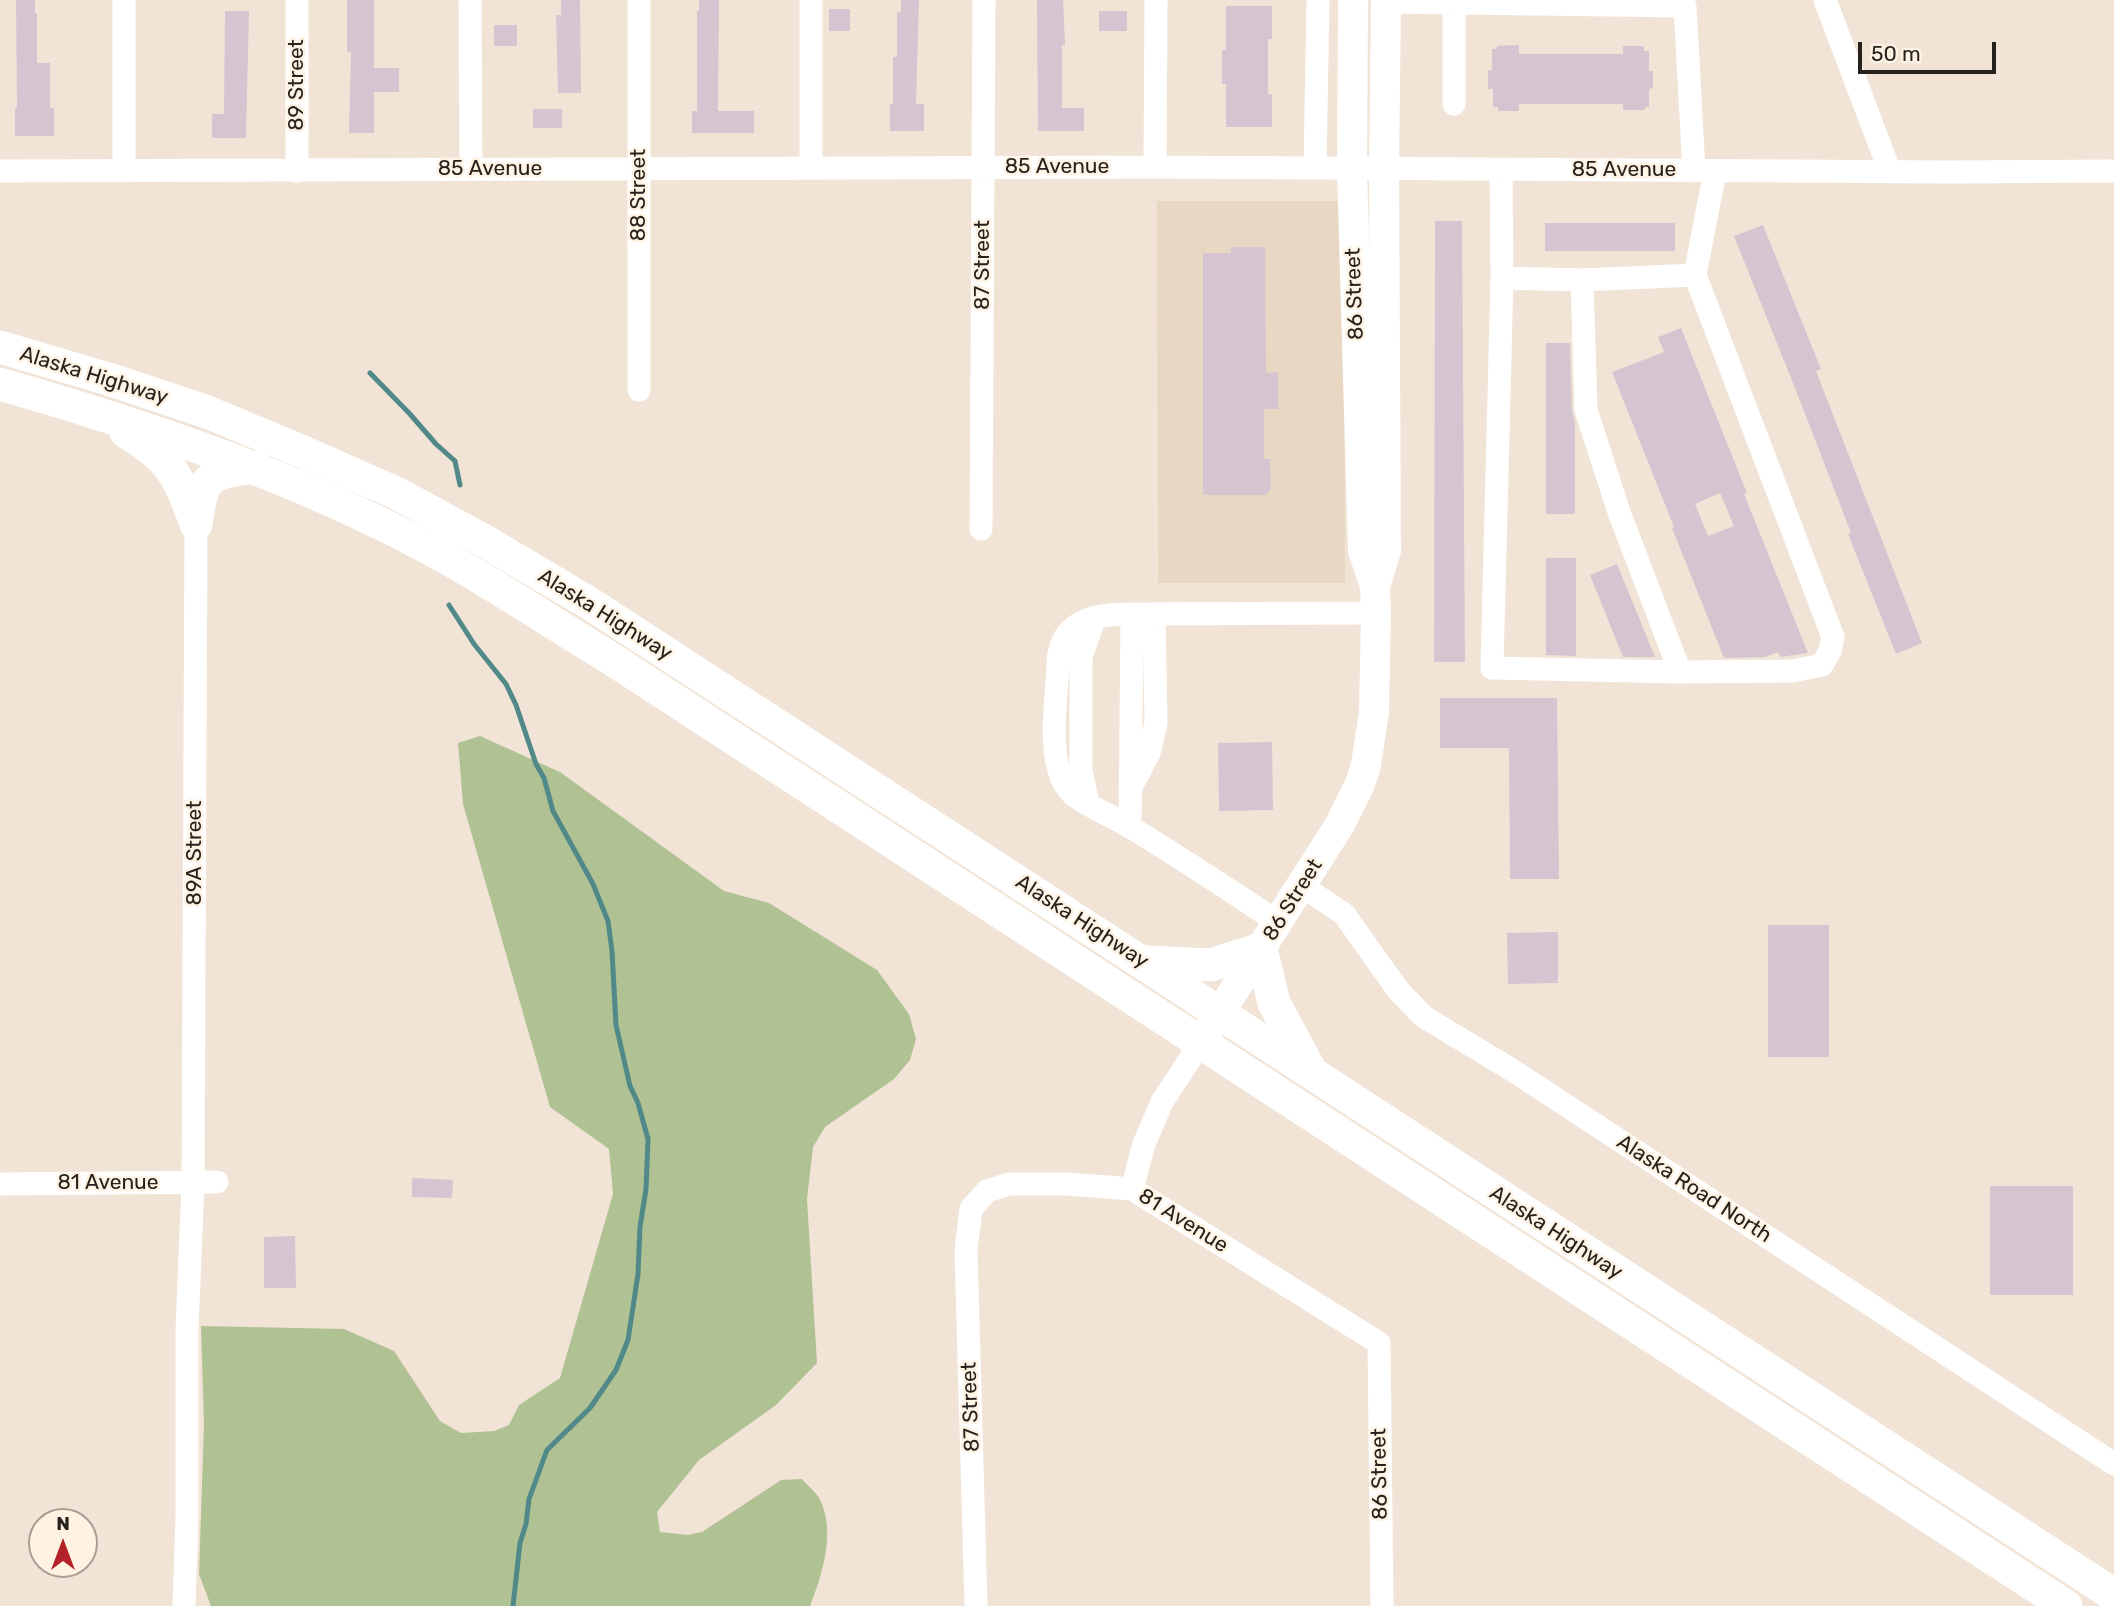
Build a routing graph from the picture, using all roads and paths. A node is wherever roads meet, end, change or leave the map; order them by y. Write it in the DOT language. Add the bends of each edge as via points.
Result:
graph roads {
  1 [pos="124,0"];
  2 [pos="296,0"];
  3 [pos="470,0"];
  4 [pos="639,0"];
  5 [pos="811,0"];
  6 [pos="984,0"];
  7 [pos="1156,0"];
  8 [pos="1318,0"];
  9 [pos="1353,0"];
  10 [pos="1825,0"];
  11 [pos="1386,1"];
  12 [pos="1454,2"];
  13 [pos="1454,104"];
  14 [pos="811,167"];
  15 [pos="984,167"];
  16 [pos="1155,167"];
  17 [pos="1315,167"];
  18 [pos="638,168"];
  19 [pos="471,169"];
  20 [pos="1352,169"];
  21 [pos="1384,169"];
  22 [pos="124,170"];
  23 [pos="1501,170"];
  24 [pos="0,171"];
  25 [pos="297,171"];
  26 [pos="1704,171"];
  27 [pos="2114,171"];
  28 [pos="1890,172"];
  29 [pos="1695,275"];
  30 [pos="1502,278"];
  31 [pos="1582,280"];
  32 [pos="0,347"];
  33 [pos="0,384"];
  34 [pos="639,390"];
  35 [pos="85,408"];
  36 [pos="256,467"];
  37 [pos="196,524"];
  38 [pos="981,530"];
  39 [pos="1375,600"];
  40 [pos="1143,614"];
  41 [pos="1680,672"];
  42 [pos="1130,827"];
  43 [pos="1302,886"];
  44 [pos="1270,935"];
  45 [pos="1143,962"];
  46 [pos="1220,1013"];
  47 [pos="1201,1042"];
  48 [pos="1311,1072"];
  49 [pos="217,1182"];
  50 [pos="193,1183"];
  51 [pos="0,1184"];
  52 [pos="1132,1189"];
  53 [pos="971,1209"];
  54 [pos="1378,1343"];
  55 [pos="2114,1464"];
  56 [pos="2114,1595"];
  57 [pos="184,1606"];
  58 [pos="976,1606"];
  59 [pos="1382,1606"];
  60 [pos="2066,1606"];
  1 -- 22 [label="street"];
  2 -- 25 [label="street, 89 Street"];
  3 -- 19 [label="street"];
  4 -- 18 [label="street, 88 Street"];
  5 -- 14 [label="street"];
  6 -- 15 [label="street, 87 Street"];
  7 -- 16 [label="street"];
  8 -- 17 [label="street"];
  9 -- 20 [label="main road, 86 Street"];
  10 -- 28 [label="street"];
  11 -- 12 [label="street"];
  11 -- 21 [label="main road, 86 Street"];
  12 -- 13 [label="street"];
  12 -- 26 [label="street" via="1685,6"];
  14 -- 15 [label="street, 85 Avenue"];
  14 -- 18 [label="street, 85 Avenue"];
  15 -- 16 [label="street, 85 Avenue"];
  15 -- 38 [label="street, 87 Street"];
  16 -- 17 [label="street, 85 Avenue"];
  17 -- 20 [label="street, 85 Avenue"];
  18 -- 19 [label="street, 85 Avenue"];
  18 -- 34 [label="street, 88 Street"];
  19 -- 25 [label="street, 85 Avenue"];
  20 -- 21 [label="street, 85 Avenue"];
  20 -- 39 [label="main road, 86 Street" via="1363,551"];
  21 -- 23 [label="street, 85 Avenue"];
  21 -- 39 [label="main road, 86 Street" via="1386,551"];
  22 -- 24 [label="street, 85 Avenue"];
  22 -- 25 [label="street, 85 Avenue"];
  23 -- 26 [label="street, 85 Avenue"];
  23 -- 30 [label="street"];
  26 -- 28 [label="street, 85 Avenue"];
  26 -- 29 [label="street"];
  27 -- 28 [label="street, 85 Avenue"];
  29 -- 31 [label="street"];
  29 -- 41 [label="street" via="1833,637 1822,665 1791,671"];
  30 -- 31 [label="street"];
  30 -- 41 [label="street" via="1492,668"];
  31 -- 41 [label="street" via="1586,410"];
  32 -- 45 [label="highway, Alaska Highway" via="207,412 396,493 589,603"];
  33 -- 35 [label="highway, Alaska Highway"];
  35 -- 36 [label="highway, Alaska Highway"];
  35 -- 37 [label="highway" via="162,457 176,474"];
  36 -- 37 [label="highway" via="222,472 208,482 199,497"];
  36 -- 47 [label="highway, Alaska Highway" via="433,551 510,596"];
  37 -- 50 [label="street, 89A Street"];
  39 -- 40 [label="street"];
  39 -- 43 [label="main road, 86 Street" via="1374,712 1366,765 1351,802"];
  40 -- 42 [label="street"];
  40 -- 42 [label="street" via="1112,614 1074,625 1059,654 1055,736 1064,783 1074,795"];
  42 -- 44 [label="street"];
  43 -- 44 [label="main road, 86 Street"];
  43 -- 55 [label="street, Alaska Road North" via="1344,914 1412,1007 1439,1028 1512,1070"];
  44 -- 45 [label="highway" via="1211,965"];
  44 -- 46 [label="main road, 86 Street"];
  44 -- 48 [label="highway" via="1274,1003"];
  45 -- 46 [label="highway, Alaska Highway"];
  46 -- 47 [label="main road, 86 Street"];
  46 -- 48 [label="highway, Alaska Highway"];
  47 -- 52 [label="street, 86 Street" via="1162,1102"];
  47 -- 60 [label="highway, Alaska Highway"];
  48 -- 56 [label="highway, Alaska Highway"];
  49 -- 50 [label="street, 81 Avenue"];
  50 -- 51 [label="street, 81 Avenue"];
  50 -- 57 [label="street, 89A Street"];
  52 -- 53 [label="street, 81 Avenue" via="1009,1184 986,1191"];
  52 -- 54 [label="street, 81 Avenue"];
  53 -- 58 [label="street, 87 Street" via="966,1250"];
  54 -- 59 [label="street, 86 Street"];
}
